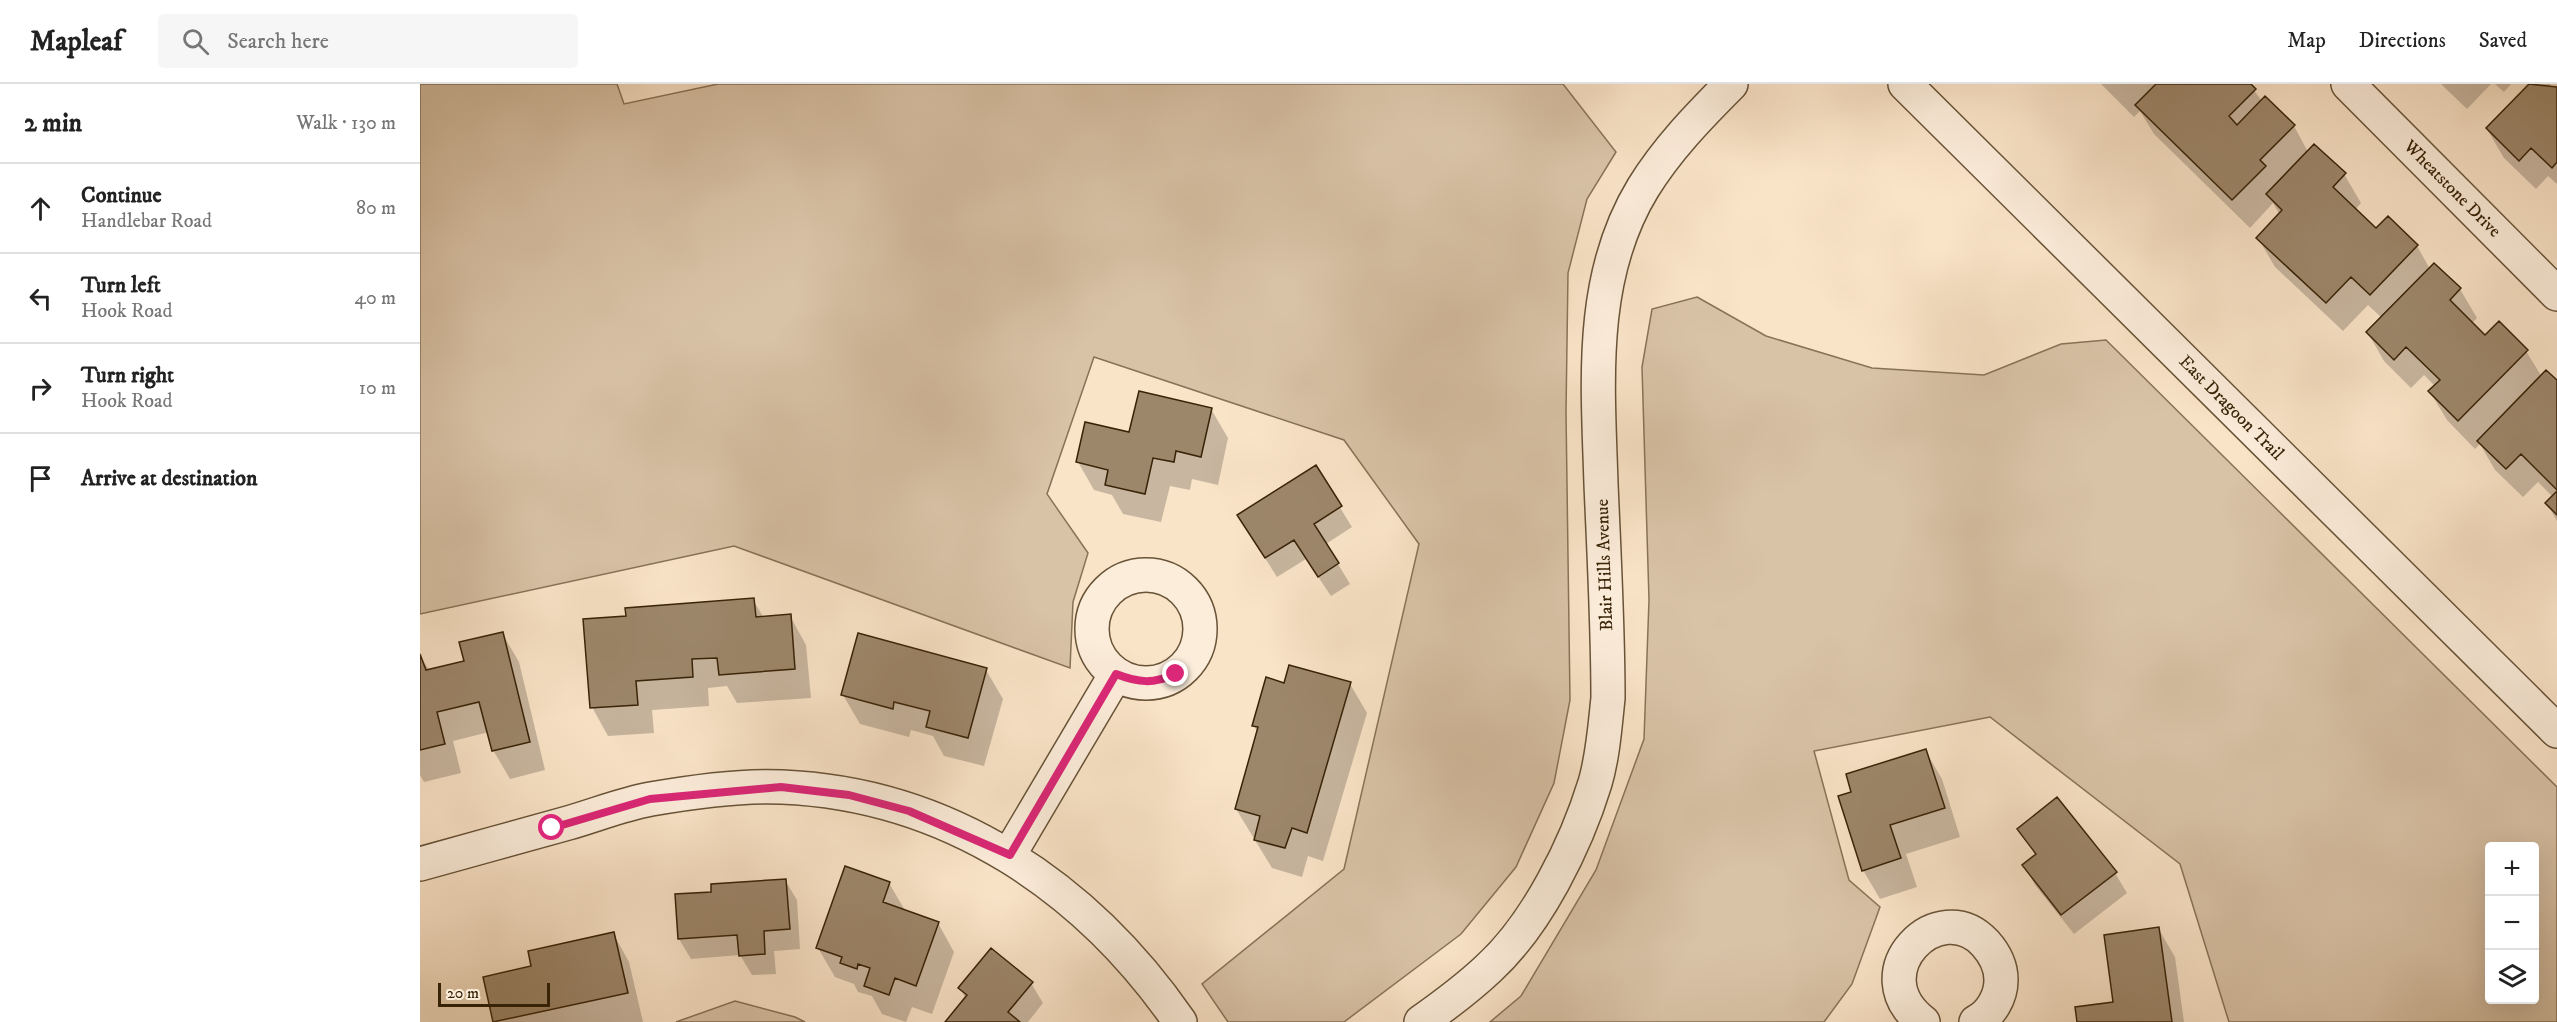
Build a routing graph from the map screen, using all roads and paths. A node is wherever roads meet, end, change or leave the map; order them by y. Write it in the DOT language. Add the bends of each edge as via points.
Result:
graph roads {
  1 [pos="1731,84"];
  2 [pos="1905,84"];
  3 [pos="2348,84"];
  4 [pos="2557,294"];
  5 [pos="1116,674"];
  6 [pos="2557,731"];
  7 [pos="1010,855"];
  8 [pos="420,864"];
  9 [pos="1180,1022"];
  10 [pos="1421,1022"];
  11 [pos="1923,1022"];
  12 [pos="1977,1022"];
  1 -- 10 [label="street, Blair Hills Avenue" via="1671,148 1642,189 1626,223 1604,291 1598,355 1608,698 1595,783 1565,858 1519,933 1491,967"];
  2 -- 6 [label="street, East Dragoon Trail"];
  3 -- 4 [label="street, Wheatstone Drive"];
  5 -- 7 [label="street"];
  7 -- 8 [label="street" via="909,811 849,795 781,787 650,799"];
  7 -- 9 [label="street" via="1059,889 1098,923 1135,961"];
  11 -- 12 [label="street" via="1902,998 1898,980 1902,961 1911,945 1926,933 1944,928 1963,929 1980,937 1993,951 2001,969 2001,988 1994,1005"];
}
